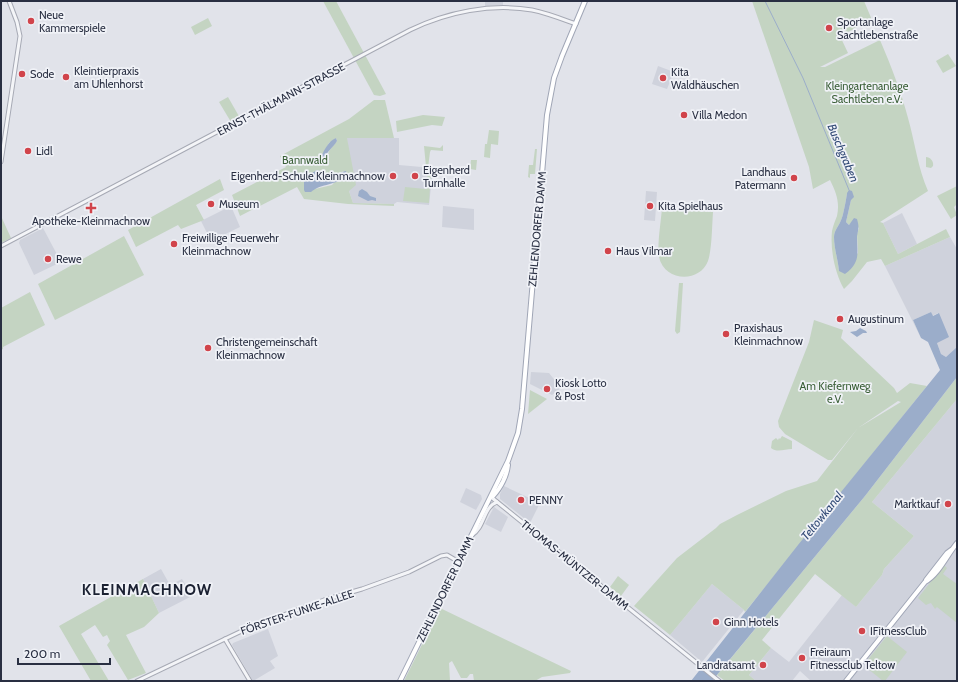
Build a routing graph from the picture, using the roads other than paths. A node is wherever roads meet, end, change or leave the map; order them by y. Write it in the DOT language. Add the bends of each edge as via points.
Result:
graph roads {
  1 [pos="8,1"];
  2 [pos="585,1"];
  3 [pos="576,24"];
  4 [pos="1,162"];
  5 [pos="1,246"];
  6 [pos="492,497"];
  7 [pos="497,502"];
  8 [pos="472,535"];
  9 [pos="957,543"];
  10 [pos="459,562"];
  11 [pos="225,639"];
  12 [pos="137,681"];
  13 [pos="250,681"];
  14 [pos="400,681"];
  15 [pos="718,681"];
  16 [pos="846,681"];
  1 -- 4 [label="street" via="18,22 20,36"];
  2 -- 3 [label="main road, ZEHLENDORFER DAMM"];
  3 -- 5 [label="street, ERNST-THÄLMANN-STRASSE" via="534,11 497,8 463,12 423,24"];
  3 -- 6 [label="main road, ZEHLENDORFER DAMM" via="554,78 547,115 521,419 514,448"];
  6 -- 7 [label="street, THOMAS-MÜNTZER-DAMM"];
  6 -- 8 [label="main road, ZEHLENDORFER DAMM"];
  7 -- 8 [label="street" via="490,506 481,526"];
  7 -- 15 [label="street, THOMAS-MÜNTZER-DAMM"];
  8 -- 10 [label="main road, ZEHLENDORFER DAMM"];
  9 -- 16 [label="main road"];
  10 -- 11 [label="street, FÖRSTER-FUNKE-ALLEE" via="447,555 441,556 409,572 310,605"];
  10 -- 14 [label="main road, ZEHLENDORFER DAMM"];
  11 -- 12 [label="street, FÖRSTER-FUNKE-ALLEE"];
  11 -- 13 [label="street"];
}
